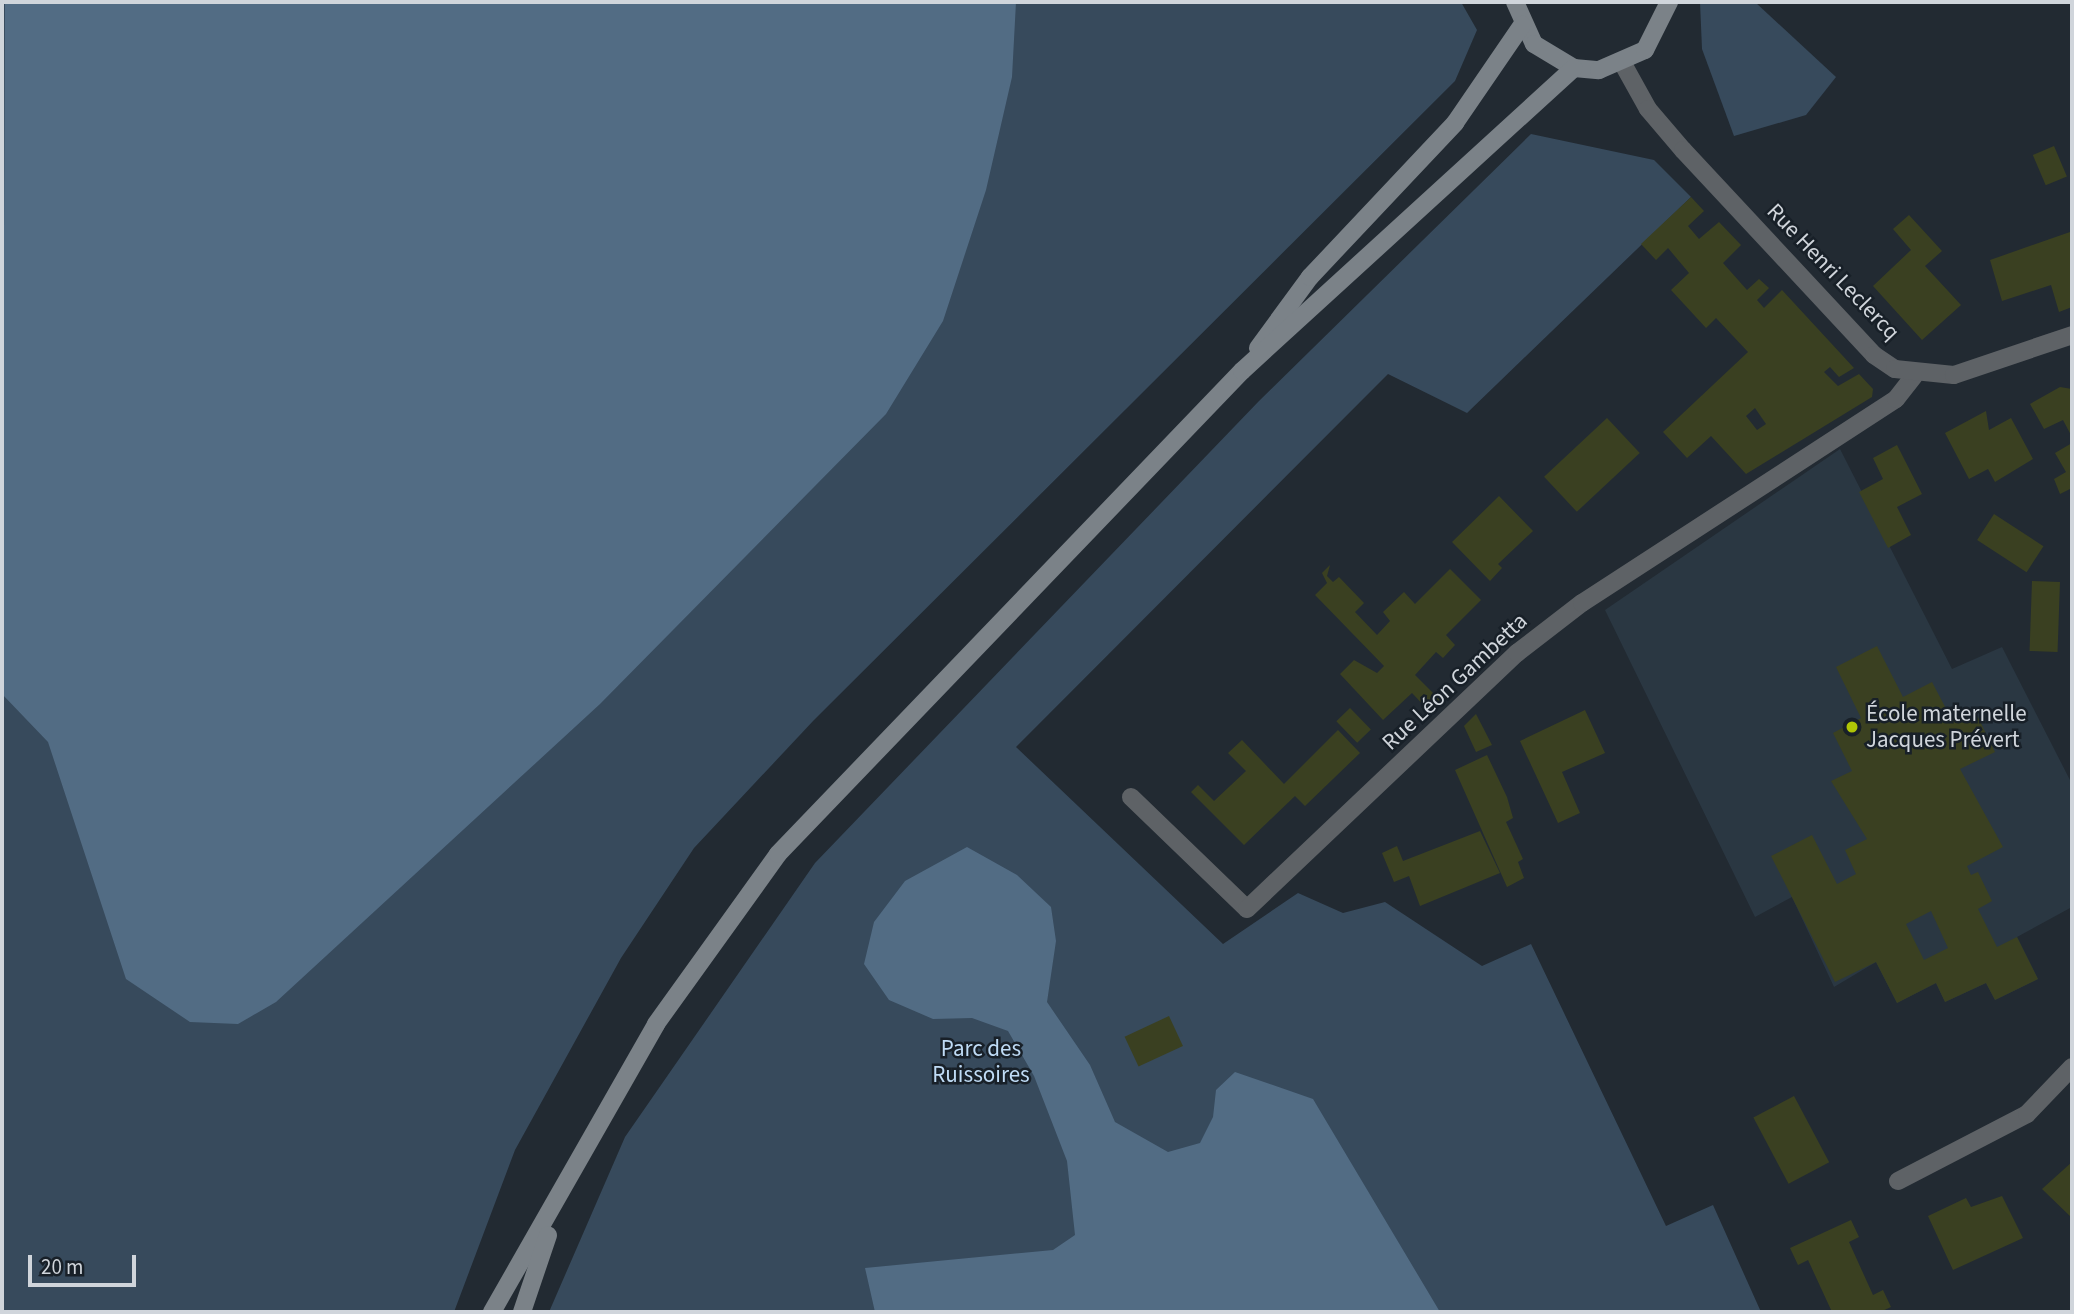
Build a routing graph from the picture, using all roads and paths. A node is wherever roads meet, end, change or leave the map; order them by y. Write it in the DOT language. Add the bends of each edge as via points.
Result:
graph roads {
  1 [pos="1516,2"];
  2 [pos="1669,2"];
  3 [pos="1522,25"];
  4 [pos="1623,64"];
  5 [pos="1574,68"];
  6 [pos="2072,335"];
  7 [pos="1242,371"];
  8 [pos="1914,376"];
  9 [pos="1131,797"];
  10 [pos="2072,1067"];
  11 [pos="1898,1181"];
  12 [pos="556,1209"];
  13 [pos="492,1312"];
  14 [pos="522,1312"];
  1 -- 3 [label="main road"];
  2 -- 4 [label="main road" via="1660,30"];
  3 -- 5 [label="main road" via="1534,44"];
  3 -- 7 [label="main road" via="1455,123 1310,277"];
  4 -- 5 [label="main road"];
  4 -- 8 [label="street, Rue Henri Leclercq" via="1666,129 1874,355"];
  5 -- 7 [label="main road"];
  6 -- 8 [label="street" via="1954,374"];
  7 -- 12 [label="main road" via="778,854 656,1024"];
  8 -- 9 [label="street, Rue Léon Gambetta" via="1896,399 1582,603 1517,653 1247,909"];
  10 -- 11 [label="street" via="2027,1114"];
  12 -- 13 [label="main road"];
  12 -- 14 [label="main road"];
}
